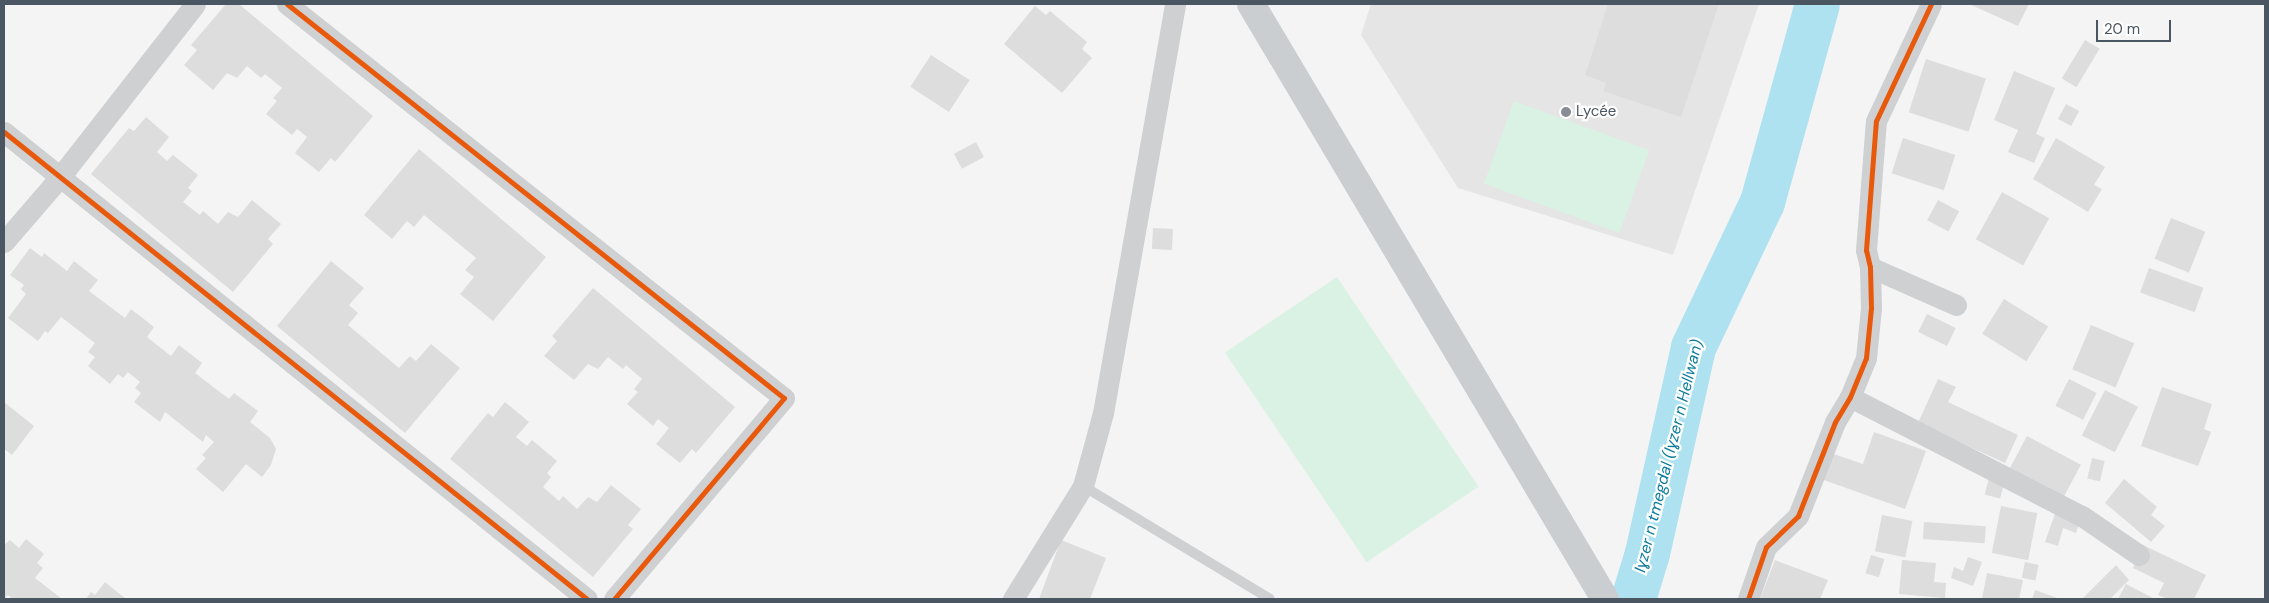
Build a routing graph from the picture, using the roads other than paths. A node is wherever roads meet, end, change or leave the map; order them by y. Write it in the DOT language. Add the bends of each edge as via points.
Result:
graph roads {
  1 [pos="195,4"];
  2 [pos="287,4"];
  3 [pos="1174,4"];
  4 [pos="1251,4"];
  5 [pos="1931,4"];
  6 [pos="4,132"];
  7 [pos="60,177"];
  8 [pos="4,242"];
  9 [pos="1870,267"];
  10 [pos="1956,305"];
  11 [pos="1850,397"];
  12 [pos="1083,486"];
  13 [pos="2139,555"];
  14 [pos="587,599"];
  15 [pos="614,599"];
  16 [pos="1013,599"];
  17 [pos="1270,599"];
  18 [pos="1605,599"];
  19 [pos="1748,599"];
  1 -- 7 [label="street"];
  2 -- 15 [label="street" via="784,398"];
  3 -- 12 [label="street" via="1103,414"];
  4 -- 18 [label="main road"];
  5 -- 9 [label="street" via="1876,120 1866,250"];
  6 -- 7 [label="street"];
  7 -- 8 [label="street"];
  7 -- 14 [label="street"];
  9 -- 10 [label="street"];
  9 -- 11 [label="street" via="1871,308 1866,358"];
  11 -- 13 [label="street" via="2082,516"];
  11 -- 19 [label="street" via="1835,422 1798,516 1766,548"];
  12 -- 16 [label="street"];
  12 -- 17 [label="lane"];
}
